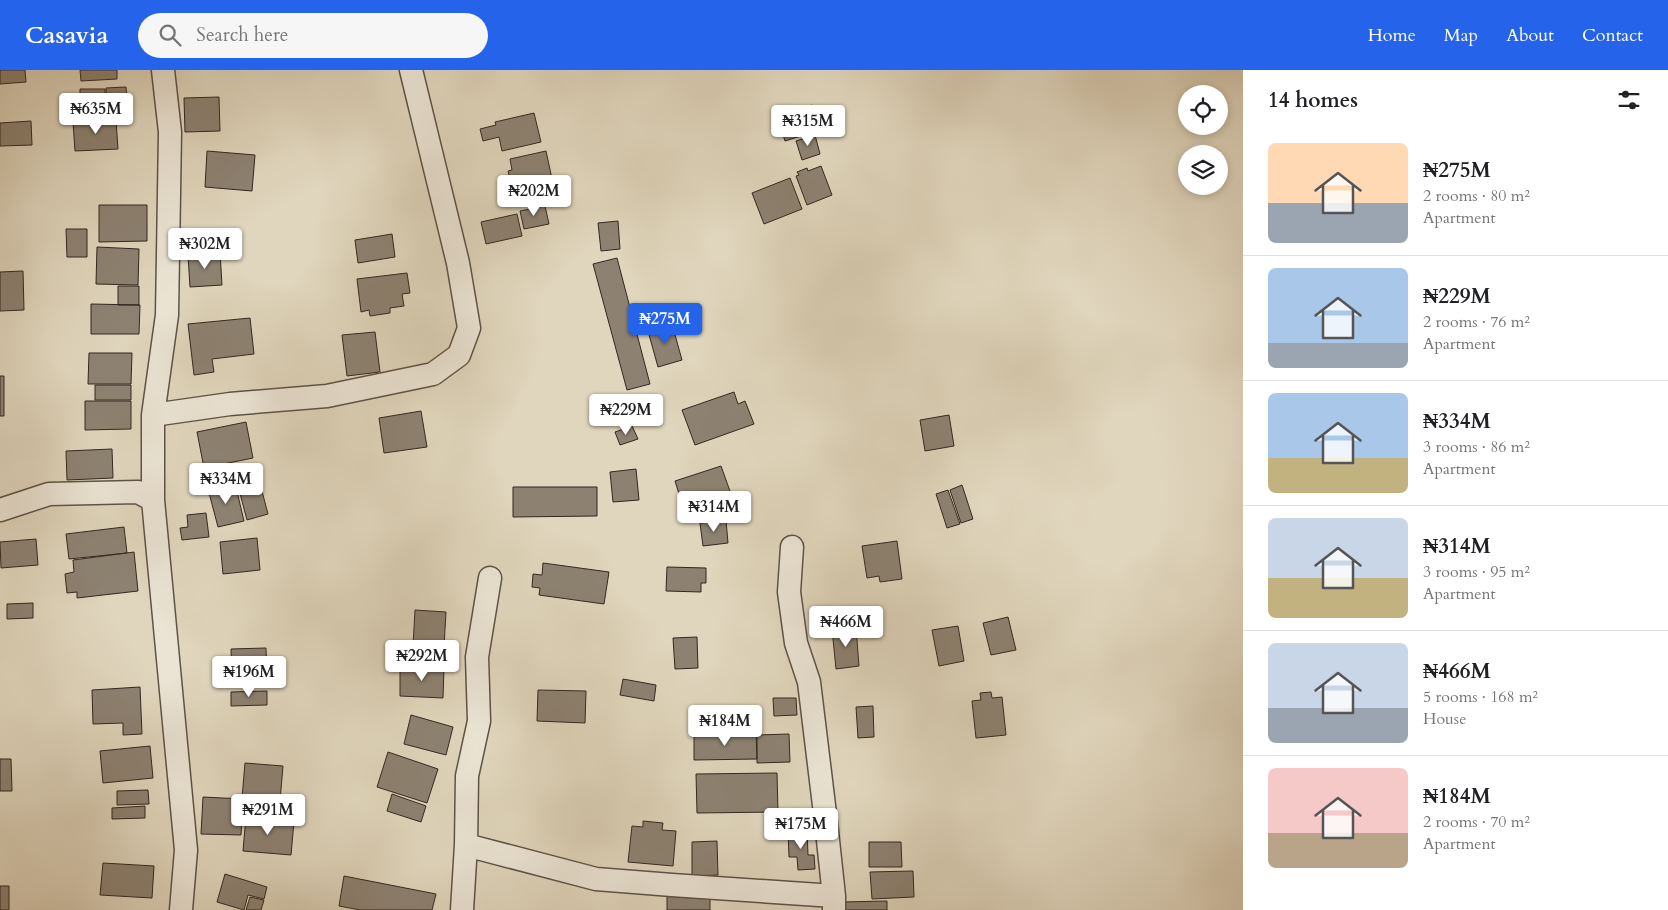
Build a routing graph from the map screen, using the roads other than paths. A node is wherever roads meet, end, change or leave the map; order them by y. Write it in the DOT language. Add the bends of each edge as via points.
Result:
graph roads {
  1 [pos="163,70"];
  2 [pos="411,70"];
  3 [pos="153,415"];
  4 [pos="153,500"];
  5 [pos="0,510"];
  6 [pos="792,548"];
  7 [pos="490,578"];
  8 [pos="466,845"];
  9 [pos="834,903"];
  10 [pos="181,910"];
  11 [pos="462,910"];
  1 -- 3 [label="street" via="170,132 167,315"];
  2 -- 3 [label="street" via="458,263 469,328 459,355 433,374 327,396 230,404"];
  3 -- 4 [label="street"];
  4 -- 5 [label="street" via="138,492 49,494"];
  4 -- 10 [label="street" via="186,850"];
  6 -- 9 [label="street" via="789,592 796,643 809,682"];
  7 -- 8 [label="street" via="477,657 479,721 467,776"];
  8 -- 9 [label="street" via="596,879"];
  8 -- 11 [label="street"];
}
